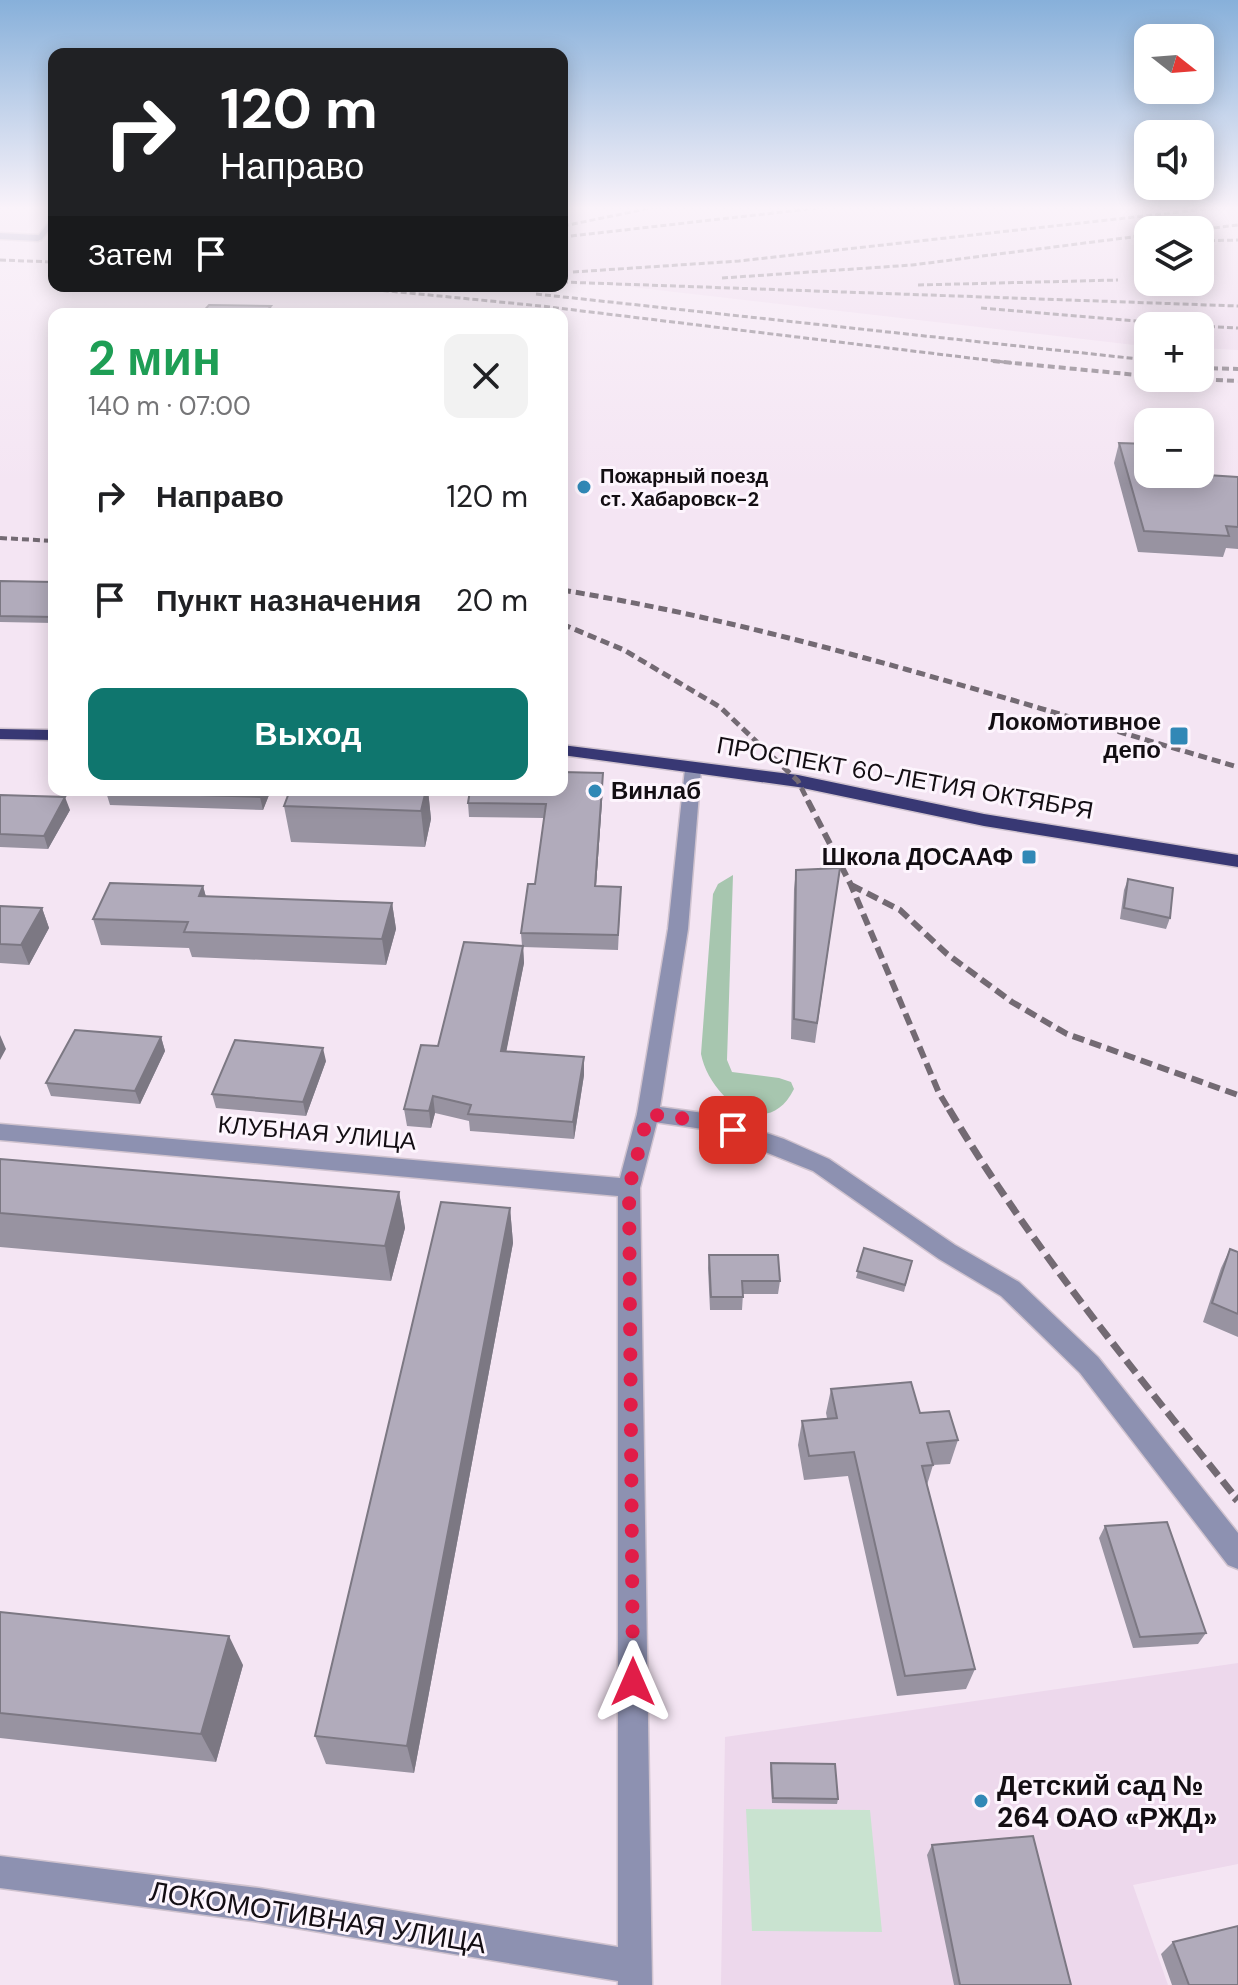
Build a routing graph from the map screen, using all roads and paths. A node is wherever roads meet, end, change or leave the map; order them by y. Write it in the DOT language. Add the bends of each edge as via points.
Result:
graph roads {
  1 [pos="0,734"];
  2 [pos="48,735"];
  3 [pos="568,751"];
  4 [pos="693,769"];
  5 [pos="1238,861"];
  6 [pos="648,1114"];
  7 [pos="0,1132"];
  8 [pos="629,1188"];
  9 [pos="1238,1555"];
  10 [pos="0,1872"];
  11 [pos="635,1976"];
  1 -- 2 [label="highway"];
  3 -- 4 [label="highway, ПРОСПЕКТ 60-ЛЕТИЯ ОКТЯБРЯ"];
  4 -- 5 [label="highway, ПРОСПЕКТ 60-ЛЕТИЯ ОКТЯБРЯ" via="798,781 984,820"];
  4 -- 6 [label="street" via="678,929"];
  6 -- 8 [label="street"];
  6 -- 9 [label="street" via="711,1122 821,1165 1010,1289 1089,1365"];
  7 -- 8 [label="street, КЛУБНАЯ УЛИЦА"];
  8 -- 11 [label="street"];
  10 -- 11 [label="street, ЛОКОМОТИВНАЯ УЛИЦА" via="259,1905"];
}
